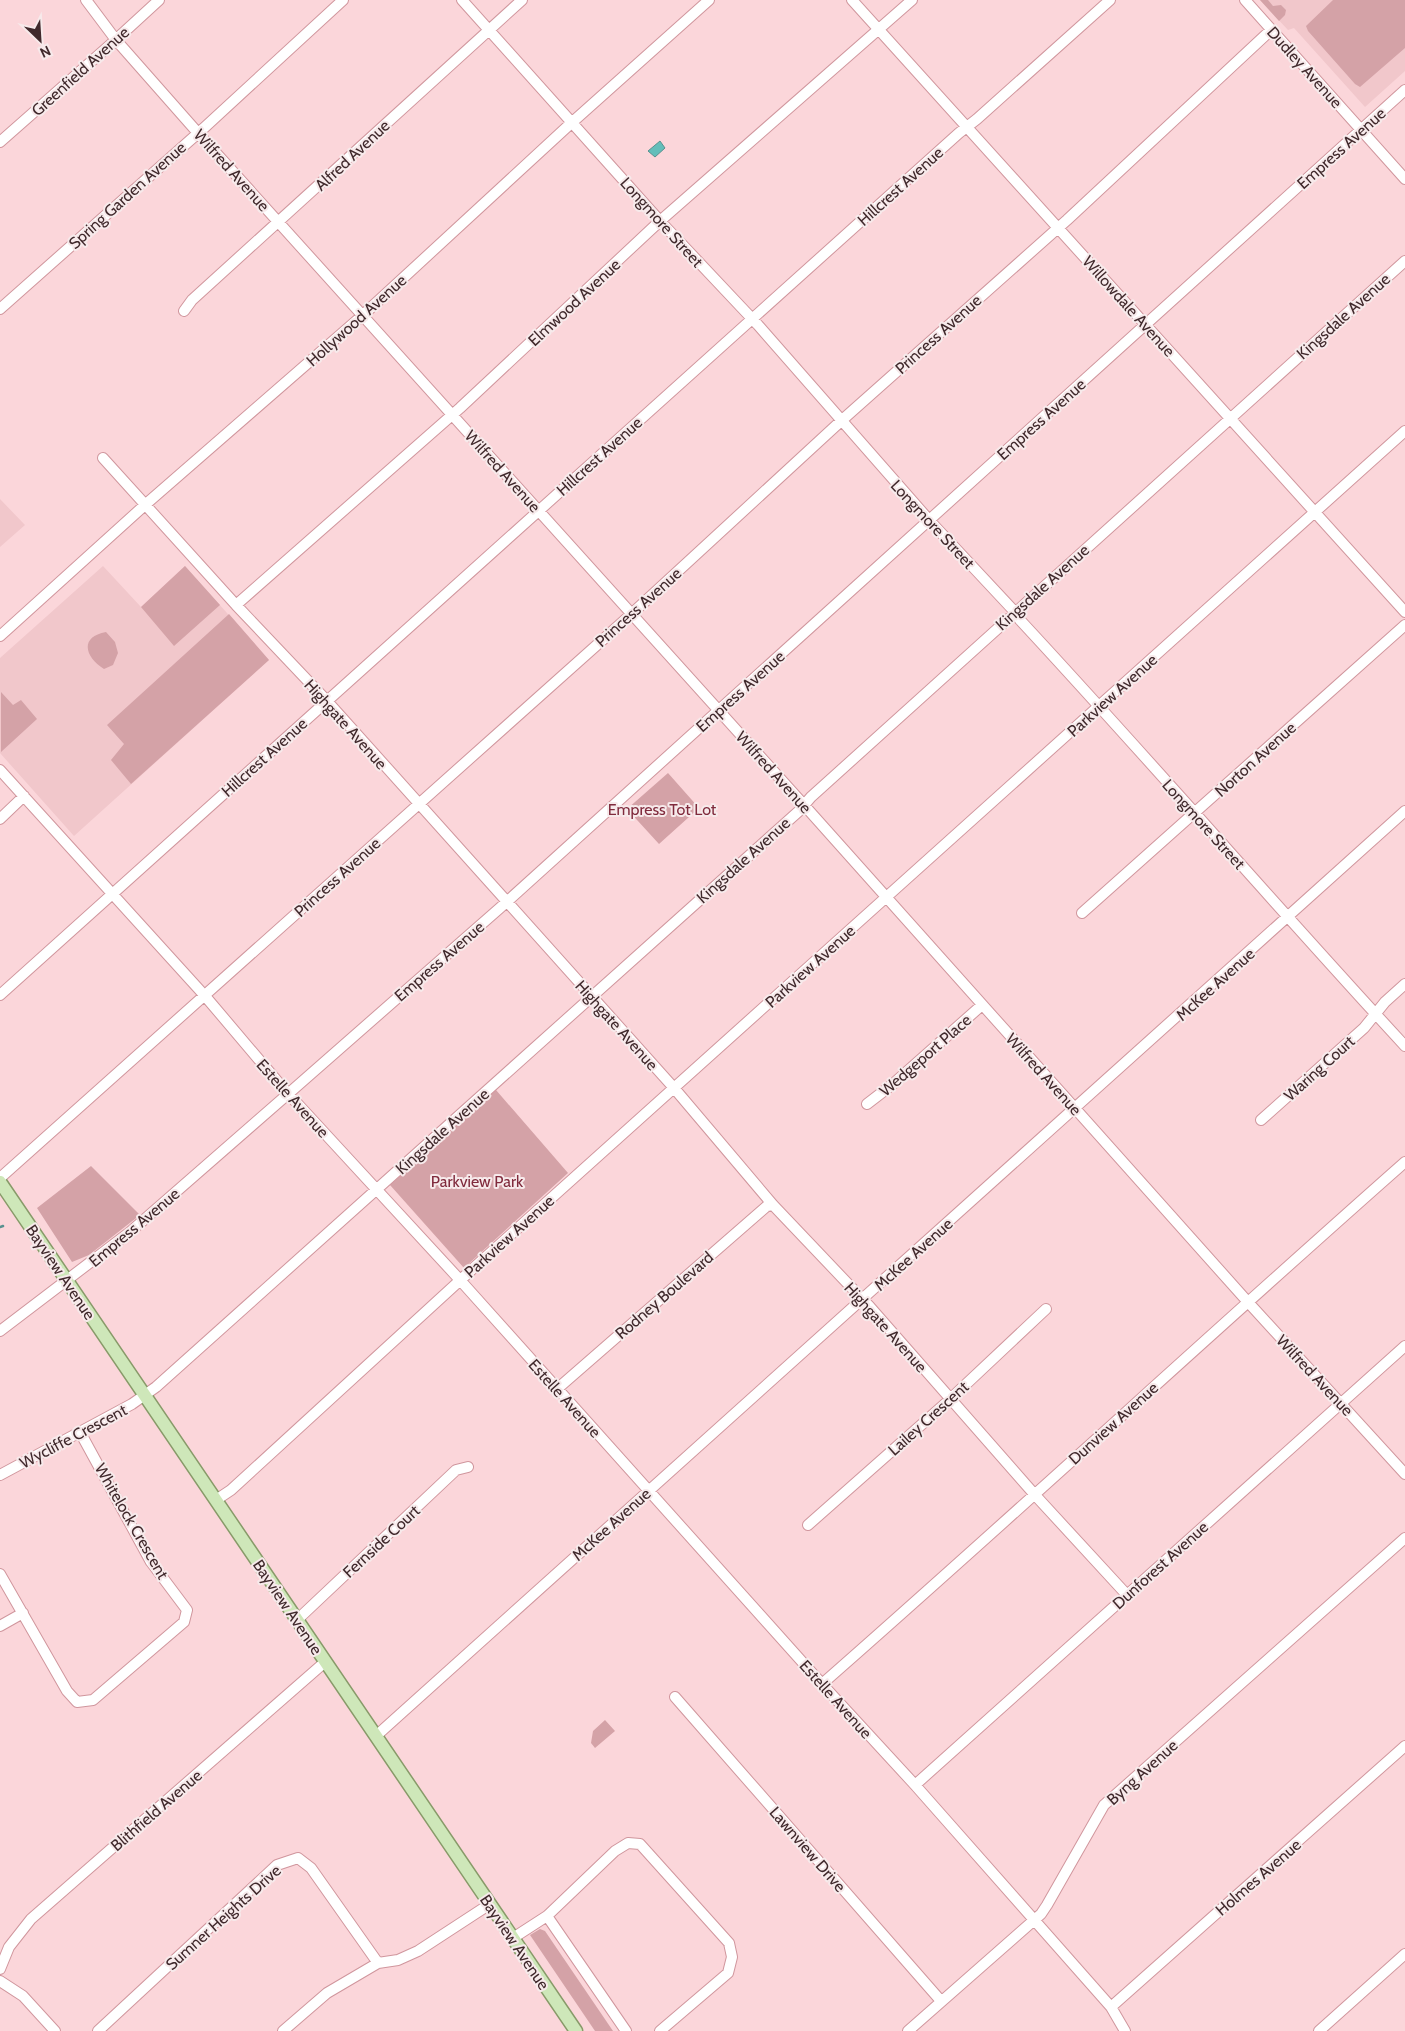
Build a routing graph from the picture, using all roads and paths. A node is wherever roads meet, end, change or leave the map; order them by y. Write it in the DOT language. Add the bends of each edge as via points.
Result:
graph roads {
  1 [pos="86,0"];
  2 [pos="159,0"];
  3 [pos="343,0"];
  4 [pos="462,0"];
  5 [pos="522,0"];
  6 [pos="709,0"];
  7 [pos="852,0"];
  8 [pos="912,0"];
  9 [pos="1110,0"];
  10 [pos="1245,0"];
  11 [pos="488,30"];
  12 [pos="880,30"];
  13 [pos="1271,30"];
  14 [pos="116,40"];
  15 [pos="1405,90"];
  16 [pos="572,122"];
  17 [pos="968,126"];
  18 [pos="1361,130"];
  19 [pos="198,133"];
  20 [pos="0,142"];
  21 [pos="1405,179"];
  22 [pos="279,222"];
  23 [pos="660,222"];
  24 [pos="1058,228"];
  25 [pos="1405,261"];
  26 [pos="0,309"];
  27 [pos="184,311"];
  28 [pos="363,314"];
  29 [pos="752,319"];
  30 [pos="1146,324"];
  31 [pos="452,415"];
  32 [pos="1230,418"];
  33 [pos="841,421"];
  34 [pos="1405,431"];
  35 [pos="103,458"];
  36 [pos="146,504"];
  37 [pos="539,510"];
  38 [pos="1315,512"];
  39 [pos="929,520"];
  40 [pos="236,605"];
  41 [pos="1015,612"];
  42 [pos="1405,612"];
  43 [pos="632,613"];
  44 [pos="1405,625"];
  45 [pos="0,636"];
  46 [pos="327,701"];
  47 [pos="1100,706"];
  48 [pos="719,710"];
  49 [pos="0,770"];
  50 [pos="24,796"];
  51 [pos="418,804"];
  52 [pos="804,805"];
  53 [pos="1405,811"];
  54 [pos="1194,813"];
  55 [pos="0,819"];
  56 [pos="112,894"];
  57 [pos="887,897"];
  58 [pos="507,901"];
  59 [pos="1082,913"];
  60 [pos="1289,917"];
  61 [pos="1405,984"];
  62 [pos="0,995"];
  63 [pos="205,996"];
  64 [pos="591,996"];
  65 [pos="982,1005"];
  66 [pos="1375,1014"];
  67 [pos="1405,1046"];
  68 [pos="674,1088"];
  69 [pos="288,1094"];
  70 [pos="867,1104"];
  71 [pos="1075,1109"];
  72 [pos="1261,1120"];
  73 [pos="1405,1162"];
  74 [pos="0,1178"];
  75 [pos="0,1182"];
  76 [pos="376,1190"];
  77 [pos="773,1205"];
  78 [pos="460,1280"];
  79 [pos="67,1281"];
  80 [pos="863,1299"];
  81 [pos="1247,1301"];
  82 [pos="1046,1309"];
  83 [pos="0,1331"];
  84 [pos="1405,1346"];
  85 [pos="557,1389"];
  86 [pos="145,1396"];
  87 [pos="950,1399"];
  88 [pos="1341,1402"];
  89 [pos="80,1432"];
  90 [pos="468,1467"];
  91 [pos="1405,1474"];
  92 [pos="0,1475"];
  93 [pos="648,1490"];
  94 [pos="1035,1494"];
  95 [pos="216,1500"];
  96 [pos="808,1525"];
  97 [pos="1405,1538"];
  98 [pos="0,1574"];
  99 [pos="1127,1595"];
  100 [pos="23,1613"];
  101 [pos="297,1620"];
  102 [pos="0,1626"];
  103 [pos="325,1662"];
  104 [pos="822,1684"];
  105 [pos="675,1697"];
  106 [pos="376,1736"];
  107 [pos="1405,1746"];
  108 [pos="915,1784"];
  109 [pos="490,1904"];
  110 [pos="547,1916"];
  111 [pos="1033,1920"];
  112 [pos="513,1938"];
  113 [pos="1405,1954"];
  114 [pos="378,1963"];
  115 [pos="0,1969"];
  116 [pos="0,1981"];
  117 [pos="941,2001"];
  118 [pos="1111,2007"];
  119 [pos="1120,2029"];
  120 [pos="55,2031"];
  121 [pos="98,2031"];
  122 [pos="284,2031"];
  123 [pos="576,2031"];
  124 [pos="626,2031"];
  125 [pos="660,2031"];
  126 [pos="908,2031"];
  127 [pos="1319,2031"];
  1 -- 14 [label="street, Wilfred Avenue"];
  2 -- 14 [label="street, Greenfield Avenue"];
  3 -- 19 [label="street, Spring Garden Avenue"];
  4 -- 11 [label="street, Longmore Street"];
  5 -- 11 [label="street, Alfred Avenue"];
  6 -- 16 [label="street, Hollywood Avenue"];
  7 -- 12 [label="street, Willowdale Avenue"];
  8 -- 12 [label="street, Elmwood Avenue"];
  9 -- 17 [label="street, Hillcrest Avenue"];
  10 -- 13 [label="street, Dudley Avenue"];
  11 -- 16 [label="street, Longmore Street"];
  11 -- 22 [label="street, Alfred Avenue"];
  12 -- 17 [label="street, Willowdale Avenue"];
  12 -- 23 [label="street, Elmwood Avenue"];
  13 -- 18 [label="street, Dudley Avenue"];
  13 -- 24 [label="street, Princess Avenue"];
  14 -- 19 [label="street, Wilfred Avenue"];
  14 -- 20 [label="street, Greenfield Avenue"];
  15 -- 18 [label="street, Empress Avenue"];
  16 -- 23 [label="street, Longmore Street"];
  16 -- 28 [label="street, Hollywood Avenue"];
  17 -- 24 [label="street, Willowdale Avenue"];
  17 -- 29 [label="street, Hillcrest Avenue"];
  18 -- 21 [label="street, Dudley Avenue"];
  18 -- 30 [label="street, Empress Avenue"];
  19 -- 22 [label="street, Wilfred Avenue"];
  19 -- 26 [label="street, Spring Garden Avenue"];
  22 -- 27 [label="street, Alfred Avenue" via="192,300"];
  22 -- 28 [label="street, Wilfred Avenue"];
  23 -- 29 [label="street, Longmore Street"];
  23 -- 31 [label="street, Elmwood Avenue"];
  24 -- 30 [label="street, Willowdale Avenue"];
  24 -- 33 [label="street, Princess Avenue"];
  25 -- 32 [label="street, Kingsdale Avenue"];
  28 -- 31 [label="street, Wilfred Avenue"];
  28 -- 36 [label="street, Hollywood Avenue"];
  29 -- 33 [label="street, Longmore Street"];
  29 -- 37 [label="street, Hillcrest Avenue"];
  30 -- 32 [label="street, Willowdale Avenue"];
  30 -- 39 [label="street, Empress Avenue"];
  31 -- 37 [label="street, Wilfred Avenue"];
  31 -- 40 [label="street, Elmwood Avenue"];
  32 -- 38 [label="street, Willowdale Avenue"];
  32 -- 41 [label="street, Kingsdale Avenue"];
  33 -- 39 [label="street, Longmore Street"];
  33 -- 43 [label="street, Princess Avenue"];
  34 -- 38 [label="street, Parkview Avenue"];
  35 -- 36 [label="street, Highgate Avenue"];
  36 -- 40 [label="street, Highgate Avenue"];
  36 -- 45 [label="street, Hollywood Avenue"];
  37 -- 43 [label="street, Wilfred Avenue"];
  37 -- 46 [label="street, Hillcrest Avenue"];
  38 -- 42 [label="street, Willowdale Avenue"];
  38 -- 47 [label="street, Parkview Avenue"];
  39 -- 41 [label="street, Longmore Street"];
  39 -- 48 [label="street, Empress Avenue"];
  40 -- 46 [label="street, Highgate Avenue"];
  41 -- 47 [label="street, Longmore Street"];
  41 -- 52 [label="street, Kingsdale Avenue"];
  43 -- 48 [label="street, Wilfred Avenue"];
  43 -- 51 [label="street, Princess Avenue"];
  44 -- 54 [label="street, Norton Avenue"];
  46 -- 51 [label="street, Highgate Avenue"];
  46 -- 56 [label="street, Hillcrest Avenue"];
  47 -- 54 [label="street, Longmore Street"];
  47 -- 57 [label="street, Parkview Avenue"];
  48 -- 52 [label="street, Wilfred Avenue"];
  48 -- 58 [label="street, Empress Avenue"];
  49 -- 50 [label="street, Estelle Avenue"];
  50 -- 55 [label="street"];
  50 -- 56 [label="street, Estelle Avenue"];
  51 -- 58 [label="street, Highgate Avenue"];
  51 -- 63 [label="street, Princess Avenue"];
  52 -- 57 [label="street, Wilfred Avenue"];
  52 -- 64 [label="street, Kingsdale Avenue"];
  53 -- 60 [label="street, McKee Avenue"];
  54 -- 59 [label="street, Norton Avenue"];
  54 -- 60 [label="street, Longmore Street"];
  56 -- 62 [label="street, Hillcrest Avenue"];
  56 -- 63 [label="street, Estelle Avenue"];
  57 -- 65 [label="street, Wilfred Avenue"];
  57 -- 68 [label="street, Parkview Avenue"];
  58 -- 64 [label="street, Highgate Avenue"];
  58 -- 69 [label="street, Empress Avenue"];
  60 -- 66 [label="street, Longmore Street"];
  60 -- 71 [label="street, McKee Avenue"];
  61 -- 66 [label="street, Waring Court"];
  63 -- 69 [label="street, Estelle Avenue"];
  63 -- 74 [label="street, Princess Avenue"];
  64 -- 68 [label="street, Highgate Avenue"];
  64 -- 76 [label="street, Kingsdale Avenue"];
  65 -- 70 [label="street, Wedgeport Place"];
  65 -- 71 [label="street, Wilfred Avenue"];
  66 -- 67 [label="street, Longmore Street"];
  66 -- 72 [label="street, Waring Court" via="1364,1028"];
  68 -- 77 [label="street, Highgate Avenue"];
  68 -- 78 [label="street, Parkview Avenue"];
  69 -- 76 [label="street, Estelle Avenue"];
  69 -- 79 [label="street, Empress Avenue" via="130,1232"];
  71 -- 80 [label="street, McKee Avenue"];
  71 -- 81 [label="street, Wilfred Avenue"];
  73 -- 81 [label="street, Dunview Avenue"];
  75 -- 79 [label="main road, Bayview Avenue"];
  76 -- 78 [label="street, Estelle Avenue"];
  76 -- 86 [label="street, Kingsdale Avenue"];
  77 -- 80 [label="street, Highgate Avenue"];
  77 -- 85 [label="street, Rodney Boulevard" via="767,1206"];
  78 -- 85 [label="street, Estelle Avenue"];
  78 -- 95 [label="street, Parkview Avenue" via="229,1492"];
  79 -- 83 [label="street, Empress Avenue"];
  79 -- 86 [label="main road, Bayview Avenue"];
  80 -- 87 [label="street, Highgate Avenue"];
  80 -- 93 [label="street, McKee Avenue"];
  81 -- 88 [label="street, Wilfred Avenue"];
  81 -- 94 [label="street, Dunview Avenue"];
  82 -- 87 [label="street, Lailey Crescent"];
  84 -- 88 [label="street, Dunforest Avenue"];
  85 -- 93 [label="street, Estelle Avenue"];
  86 -- 89 [label="street, Wycliffe Crescent"];
  86 -- 95 [label="main road, Bayview Avenue"];
  87 -- 94 [label="street, Highgate Avenue"];
  87 -- 96 [label="street, Lailey Crescent"];
  88 -- 91 [label="street, Wilfred Avenue"];
  88 -- 99 [label="street, Dunforest Avenue"];
  89 -- 92 [label="street, Wycliffe Crescent"];
  89 -- 100 [label="street, Whitelock Crescent" via="152,1562 187,1610 184,1622 93,1700 77,1702 67,1691"];
  90 -- 101 [label="street, Fernside Court" via="456,1470"];
  93 -- 104 [label="street, Estelle Avenue"];
  93 -- 106 [label="street, McKee Avenue"];
  94 -- 99 [label="street, Highgate Avenue"];
  94 -- 104 [label="street, Dunview Avenue"];
  95 -- 101 [label="main road, Bayview Avenue"];
  97 -- 111 [label="street, Byng Avenue" via="1104,1805 1047,1905"];
  98 -- 100 [label="street"];
  99 -- 108 [label="street, Dunforest Avenue"];
  100 -- 102 [label="street"];
  101 -- 103 [label="main road, Bayview Avenue"];
  103 -- 106 [label="main road, Bayview Avenue"];
  103 -- 115 [label="street, Blithfield Avenue" via="31,1919 9,1948"];
  104 -- 108 [label="street, Estelle Avenue"];
  105 -- 117 [label="street, Lawnview Drive"];
  106 -- 109 [label="main road, Bayview Avenue"];
  107 -- 118 [label="street, Holmes Avenue"];
  108 -- 111 [label="street, Estelle Avenue"];
  109 -- 112 [label="main road, Bayview Avenue"];
  109 -- 114 [label="street" via="418,1951 398,1960"];
  110 -- 112 [label="street"];
  110 -- 124 [label="street"];
  110 -- 125 [label="street" via="615,1851 628,1843 640,1844 729,1943 732,1957 728,1973"];
  111 -- 117 [label="street, Byng Avenue"];
  111 -- 118 [label="street, Estelle Avenue"];
  112 -- 123 [label="main road, Bayview Avenue"];
  113 -- 127 [label="street"];
  114 -- 121 [label="street, Sumner Heights Drive" via="312,1868 298,1858 277,1865"];
  114 -- 122 [label="street" via="327,1993"];
  116 -- 120 [label="street" via="22,1996"];
  117 -- 126 [label="street, Byng Avenue"];
  118 -- 119 [label="street, Estelle Avenue"];
}
